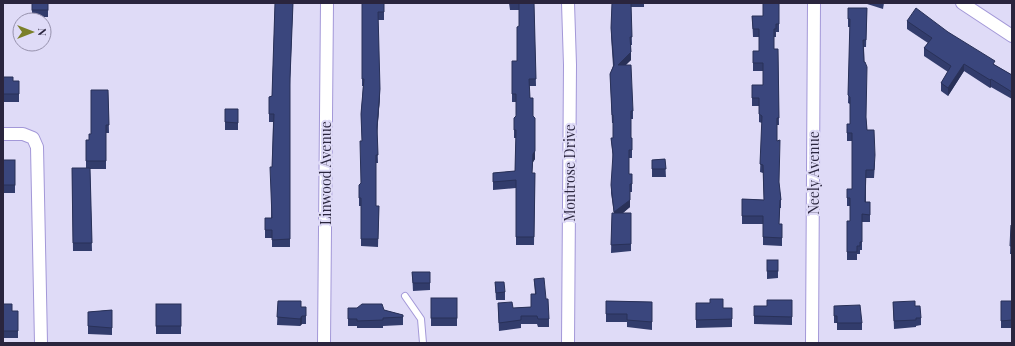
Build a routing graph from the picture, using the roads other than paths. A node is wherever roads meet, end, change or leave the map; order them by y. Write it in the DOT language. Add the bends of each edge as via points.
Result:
graph roads {
  1 [pos="327,3"];
  2 [pos="568,3"];
  3 [pos="814,3"];
  4 [pos="962,3"];
  5 [pos="1012,36"];
  6 [pos="3,134"];
  7 [pos="405,296"];
  8 [pos="41,343"];
  9 [pos="324,343"];
  10 [pos="423,343"];
  11 [pos="568,343"];
  12 [pos="812,343"];
  1 -- 9 [label="street, Linwood Avenue"];
  2 -- 11 [label="street, Montrose Drive"];
  3 -- 12 [label="street, Neely Avenue"];
  4 -- 5 [label="street"];
  6 -- 8 [label="street" via="23,134 33,138 37,147"];
  7 -- 10 [label="lane" via="421,319"];
}
